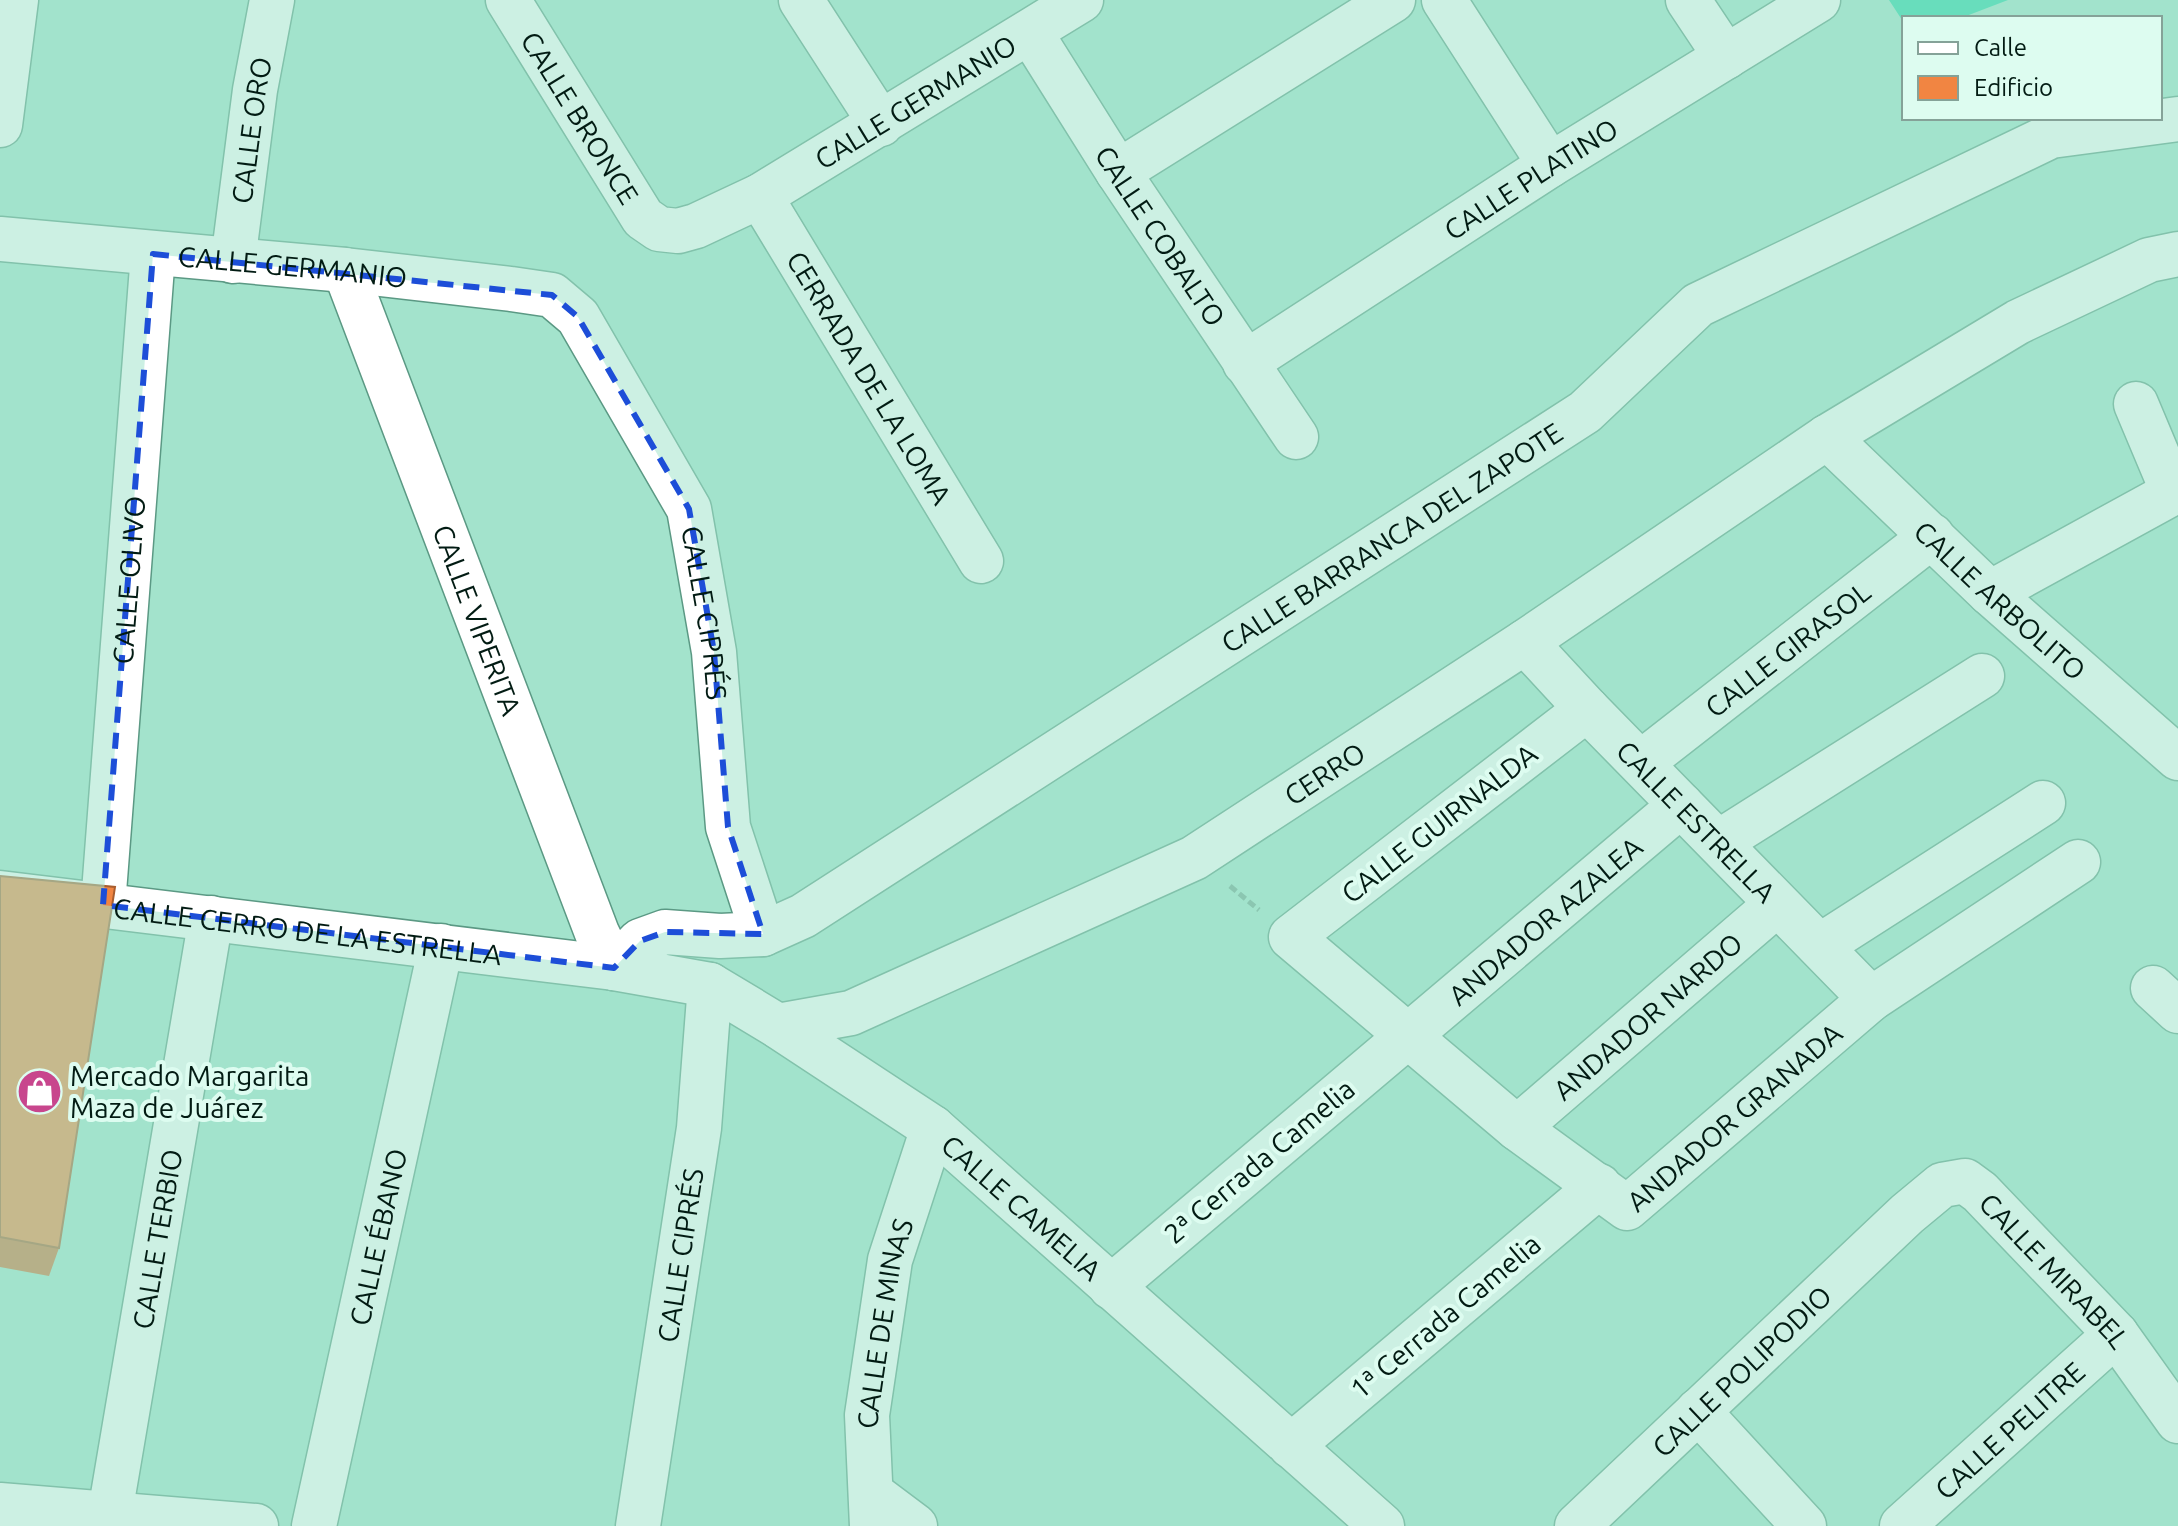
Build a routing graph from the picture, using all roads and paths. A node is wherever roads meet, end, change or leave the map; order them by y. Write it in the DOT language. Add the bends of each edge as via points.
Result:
graph roads {
  1 [pos="16,0"];
  2 [pos="272,0"];
  3 [pos="508,0"];
  4 [pos="801,0"];
  5 [pos="1081,0"];
  6 [pos="1393,0"];
  7 [pos="1444,0"];
  8 [pos="1688,0"];
  9 [pos="1818,0"];
  10 [pos="1030,32"];
  11 [pos="1726,57"];
  12 [pos="2178,119"];
  13 [pos="881,124"];
  14 [pos="0,125"];
  15 [pos="1550,165"];
  16 [pos="1118,172"];
  17 [pos="760,196"];
  18 [pos="659,229"];
  19 [pos="0,239"];
  20 [pos="153,254"];
  21 [pos="2178,254"];
  22 [pos="233,261"];
  23 [pos="345,270"];
  24 [pos="578,317"];
  25 [pos="1245,363"];
  26 [pos="2136,404"];
  27 [pos="1296,437"];
  28 [pos="1827,437"];
  29 [pos="2176,491"];
  30 [pos="1932,536"];
  31 [pos="981,561"];
  32 [pos="1990,593"];
  33 [pos="1525,642"];
  34 [pos="1982,676"];
  35 [pos="1587,709"];
  36 [pos="2178,758"];
  37 [pos="1642,762"];
  38 [pos="2043,803"];
  39 [pos="1681,805"];
  40 [pos="1719,842"];
  41 [pos="2078,862"];
  42 [pos="0,893"];
  43 [pos="1777,904"];
  44 [pos="103,905"];
  45 [pos="211,918"];
  46 [pos="763,934"];
  47 [pos="1291,937"];
  48 [pos="441,946"];
  49 [pos="1820,946"];
  50 [pos="614,968"];
  51 [pos="710,985"];
  52 [pos="1871,999"];
  53 [pos="778,1026"];
  54 [pos="1407,1035"];
  55 [pos="933,1128"];
  56 [pos="1517,1128"];
  57 [pos="1599,1186"];
  58 [pos="1907,1214"];
  59 [pos="1111,1287"];
  60 [pos="2116,1334"];
  61 [pos="1698,1411"];
  62 [pos="2178,1421"];
  63 [pos="1291,1446"];
  64 [pos="872,1510"];
  65 [pos="3,1512"];
  66 [pos="110,1513"];
  67 [pos="256,1526"];
  68 [pos="314,1526"];
  69 [pos="638,1526"];
  70 [pos="915,1526"];
  71 [pos="1382,1526"];
  72 [pos="1577,1526"];
  73 [pos="1804,1526"];
  74 [pos="1902,1526"];
  1 -- 14 [label="street"];
  2 -- 22 [label="street, CALLE ORO"];
  3 -- 18 [label="street, CALLE BRONCE" via="626,195"];
  4 -- 13 [label="street"];
  5 -- 10 [label="street, CALLE GERMANIO"];
  6 -- 16 [label="street"];
  7 -- 15 [label="street"];
  8 -- 11 [label="street"];
  9 -- 11 [label="street, CALLE PLATINO"];
  10 -- 13 [label="street, CALLE GERMANIO"];
  10 -- 16 [label="street, CALLE COBALTO"];
  11 -- 15 [label="street, CALLE PLATINO"];
  12 -- 46 [label="street, CALLE BARRANCA DEL ZAPOTE" via="2051,136 1698,305 1585,412 803,916"];
  13 -- 17 [label="street, CALLE GERMANIO"];
  15 -- 25 [label="street, CALLE PLATINO"];
  16 -- 25 [label="street, CALLE COBALTO"];
  17 -- 18 [label="street, CALLE GERMANIO" via="696,226"];
  17 -- 31 [label="street, CERRADA DE LA LOMA"];
  19 -- 20 [label="street, CALLE GERMANIO"];
  20 -- 22 [label="street, CALLE GERMANIO"];
  20 -- 44 [label="street, CALLE OLIVO"];
  21 -- 28 [label="street" via="2149,260 2018,322"];
  22 -- 23 [label="street, CALLE GERMANIO"];
  23 -- 24 [label="street, CALLE GERMANIO" via="552,295"];
  23 -- 50 [label="street, CALLE VIPERITA"];
  24 -- 46 [label="street, CALLE CIPRÉS" via="689,509 714,652 728,827"];
  25 -- 27 [label="street, CALLE COBALTO"];
  26 -- 29 [label="street"];
  28 -- 30 [label="street, CALLE ARBOLITO"];
  28 -- 33 [label="street, CERRO"];
  29 -- 32 [label="street"];
  30 -- 32 [label="street, CALLE ARBOLITO"];
  30 -- 37 [label="street, CALLE GIRASOL"];
  32 -- 36 [label="street, CALLE ARBOLITO"];
  33 -- 35 [label="street, CALLE ESTRELLA"];
  33 -- 53 [label="street, CERRO" via="1194,858 851,1013"];
  34 -- 40 [label="street"];
  35 -- 37 [label="street, CALLE ESTRELLA"];
  35 -- 47 [label="street, CALLE GUIRNALDA"];
  37 -- 39 [label="street, CALLE ESTRELLA"];
  38 -- 49 [label="street"];
  39 -- 40 [label="street, CALLE ESTRELLA"];
  39 -- 54 [label="street, ANDADOR AZALEA"];
  40 -- 43 [label="street, CALLE ESTRELLA"];
  41 -- 52 [label="street, ANDADOR GRANADA"];
  42 -- 44 [label="street, CALLE CERRO DE LA ESTRELLA"];
  43 -- 49 [label="street, CALLE ESTRELLA"];
  43 -- 56 [label="street, ANDADOR NARDO"];
  44 -- 45 [label="street, CALLE CERRO DE LA ESTRELLA"];
  45 -- 48 [label="street, CALLE CERRO DE LA ESTRELLA"];
  45 -- 66 [label="street, CALLE TERBIO"];
  46 -- 50 [label="street, CALLE BARRANCA DEL ZAPOTE" via="665,932 640,941"];
  47 -- 54 [label="street, ANDADOR GRANADA"];
  48 -- 50 [label="street, CALLE CERRO DE LA ESTRELLA"];
  48 -- 68 [label="street, CALLE ÉBANO"];
  49 -- 52 [label="street, CALLE ESTRELLA"];
  50 -- 51 [label="street, CALLE CAMELIA"];
  51 -- 53 [label="street, CALLE CAMELIA"];
  51 -- 69 [label="street, CALLE CIPRÉS" via="699,1128"];
  52 -- 57 [label="street, ANDADOR GRANADA" via="1627,1208"];
  53 -- 55 [label="street, CALLE CAMELIA"];
  54 -- 56 [label="street, ANDADOR GRANADA"];
  54 -- 59 [label="street, 2ª Cerrada Camelia"];
  55 -- 59 [label="street, CALLE CAMELIA"];
  55 -- 64 [label="street, CALLE DE MINAS" via="890,1260 867,1415"];
  56 -- 57 [label="street, ANDADOR GRANADA"];
  57 -- 63 [label="street, 1ª Cerrada Camelia"];
  58 -- 60 [label="street, CALLE MIRABEL" via="1942,1185 1965,1181"];
  58 -- 61 [label="street, CALLE POLIPODIO"];
  59 -- 63 [label="street, CALLE CAMELIA"];
  60 -- 62 [label="street, CALLE MIRABEL"];
  60 -- 74 [label="street, CALLE PELITRE"];
  61 -- 72 [label="street, CALLE POLIPODIO"];
  61 -- 73 [label="street"];
  63 -- 71 [label="street, CALLE CAMELIA"];
  64 -- 70 [label="street"];
  65 -- 66 [label="street"];
  66 -- 67 [label="street"];
}
